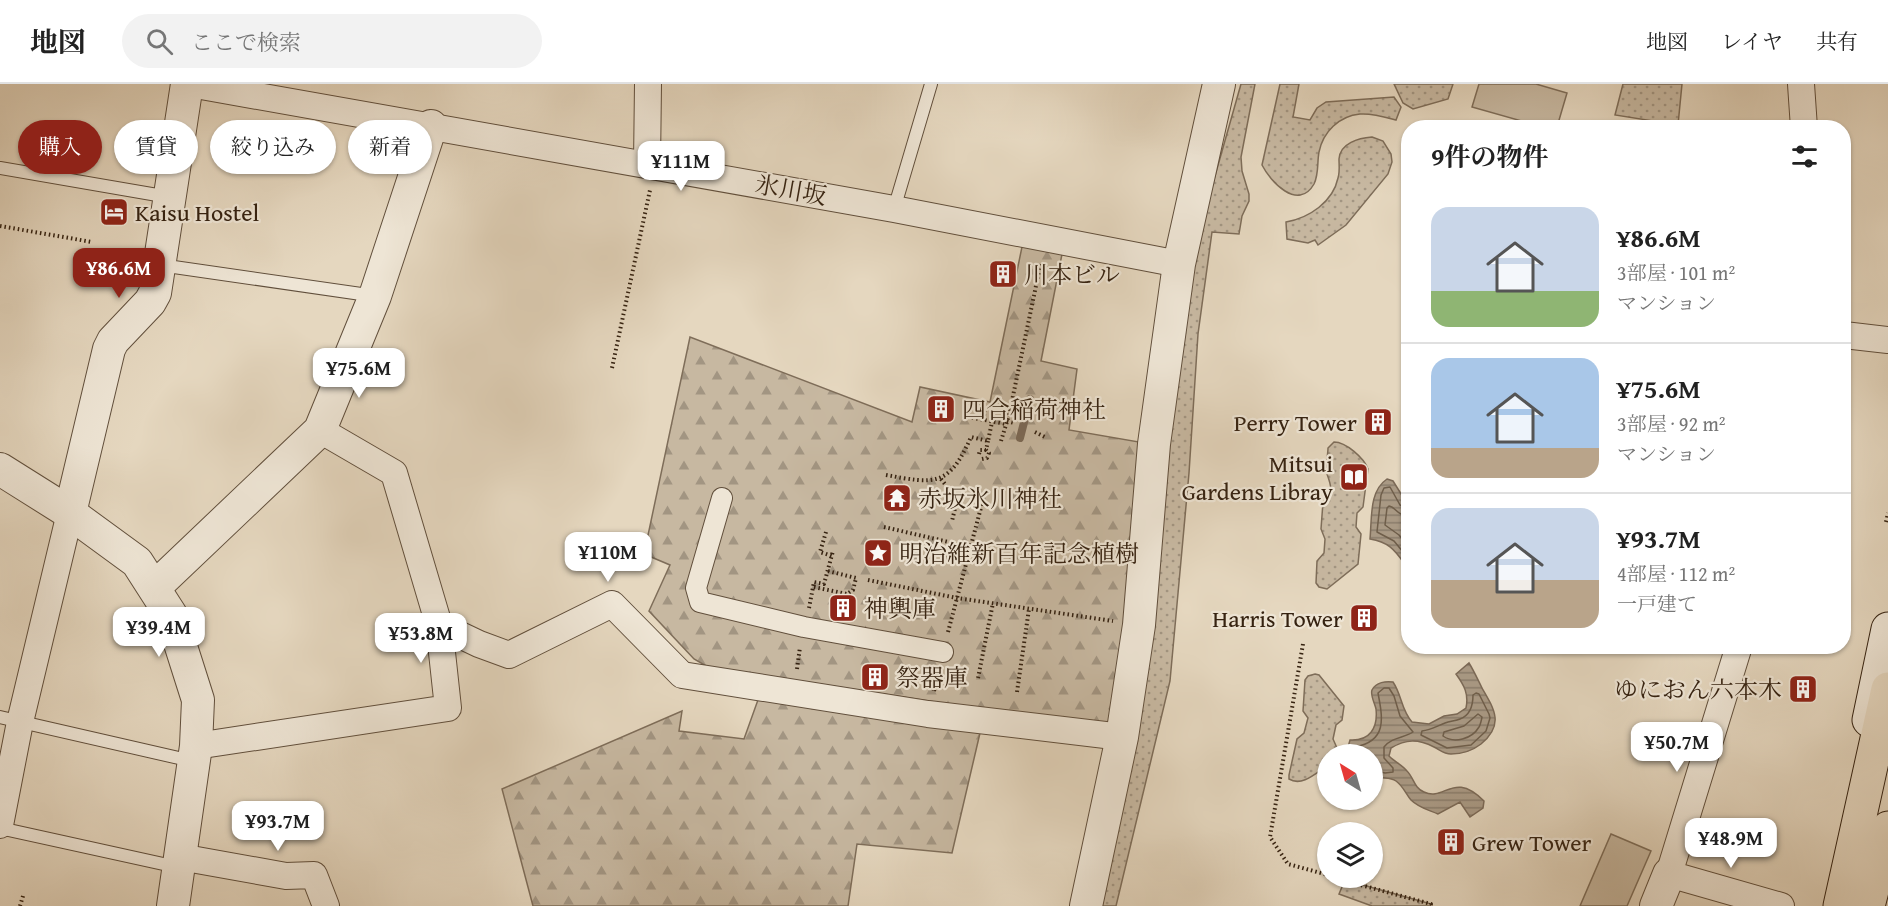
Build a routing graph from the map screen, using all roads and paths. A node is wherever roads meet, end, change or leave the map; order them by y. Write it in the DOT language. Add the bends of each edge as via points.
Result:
graph roads {
  1 [pos="188,84"];
  2 [pos="648,84"];
  3 [pos="931,84"];
  4 [pos="1219,84"];
  5 [pos="1801,84"];
  6 [pos="396,120"];
  7 [pos="1803,120"];
  8 [pos="432,126"];
  9 [pos="651,165"];
  10 [pos="0,168"];
  11 [pos="415,174"];
  12 [pos="169,197"];
  13 [pos="894,208"];
  14 [pos="0,226"];
  15 [pos="1046,238"];
  16 [pos="92,242"];
  17 [pos="1179,264"];
  18 [pos="159,265"];
  19 [pos="375,296"];
  20 [pos="1851,336"];
  21 [pos="1888,340"];
  22 [pos="612,368"];
  23 [pos="1049,409"];
  24 [pos="985,411"];
  25 [pos="1009,415"];
  26 [pos="963,416"];
  27 [pos="983,420"];
  28 [pos="992,422"];
  29 [pos="1007,423"];
  30 [pos="1014,423"];
  31 [pos="320,430"];
  32 [pos="1035,432"];
  33 [pos="1045,437"];
  34 [pos="988,441"];
  35 [pos="1001,441"];
  36 [pos="986,450"];
  37 [pos="979,451"];
  38 [pos="982,459"];
  39 [pos="0,469"];
  40 [pos="886,475"];
  41 [pos="941,478"];
  42 [pos="722,498"];
  43 [pos="983,500"];
  44 [pos="70,513"];
  45 [pos="1888,513"];
  46 [pos="952,521"];
  47 [pos="1886,522"];
  48 [pos="884,527"];
  49 [pos="826,532"];
  50 [pos="970,547"];
  51 [pos="868,580"];
  52 [pos="155,587"];
  53 [pos="813,587"];
  54 [pos="957,598"];
  55 [pos="993,603"];
  56 [pos="1029,609"];
  57 [pos="1116,621"];
  58 [pos="439,625"];
  59 [pos="1888,629"];
  60 [pos="1303,644"];
  61 [pos="944,652"];
  62 [pos="1737,654"];
  63 [pos="978,678"];
  64 [pos="1888,689"];
  65 [pos="1017,692"];
  66 [pos="928,714"];
  67 [pos="10,720"];
  68 [pos="1122,737"];
  69 [pos="195,754"];
  70 [pos="0,826"];
  71 [pos="1888,828"];
  72 [pos="180,862"];
  73 [pos="1317,872"];
  74 [pos="1669,874"];
  75 [pos="1372,888"];
  76 [pos="1888,890"];
  77 [pos="23,896"];
  78 [pos="20,906"];
  79 [pos="173,906"];
  80 [pos="326,906"];
  81 [pos="1086,906"];
  82 [pos="1430,906"];
  83 [pos="1656,906"];
  84 [pos="1781,906"];
  85 [pos="1827,906"];
  86 [pos="1840,906"];
  87 [pos="1868,906"];
  88 [pos="1879,906"];
  1 -- 6 [label="street, 氷川坂"];
  1 -- 12 [label="street"];
  2 -- 9 [label="street"];
  3 -- 13 [label="lane"];
  4 -- 17 [label="street"];
  5 -- 7 [label="street"];
  8 -- 9 [label="street, 氷川坂"];
  9 -- 13 [label="street, 氷川坂"];
  9 -- 22 [label="path"];
  10 -- 12 [label="lane"];
  11 -- 19 [label="street"];
  12 -- 18 [label="street"];
  13 -- 15 [label="street, 氷川坂"];
  14 -- 16 [label="path"];
  15 -- 17 [label="street, 氷川坂"];
  15 -- 25 [label="path"];
  17 -- 68 [label="street" via="1154,444 1139,625"];
  18 -- 19 [label="lane"];
  18 -- 44 [label="street" via="150,302 109,349"];
  19 -- 31 [label="street"];
  20 -- 21 [label="street"];
  23 -- 25 [label="path" via="1026,416"];
  24 -- 27 [label="path"];
  25 -- 29 [label="path"];
  26 -- 27 [label="path"];
  27 -- 28 [label="path"];
  28 -- 29 [label="path"];
  28 -- 34 [label="path"];
  29 -- 30 [label="path"];
  29 -- 35 [label="path"];
  31 -- 52 [label="street"];
  31 -- 58 [label="street" via="394,473"];
  32 -- 33 [label="path"];
  34 -- 36 [label="path"];
  34 -- 41 [label="path" via="971,437 958,465"];
  36 -- 37 [label="path"];
  36 -- 38 [label="path" via="987,458"];
  39 -- 44 [label="street"];
  40 -- 41 [label="path" via="921,481"];
  41 -- 46 [label="path" via="957,500"];
  42 -- 61 [label="street" via="696,588 700,603 804,627"];
  43 -- 50 [label="path"];
  44 -- 52 [label="street" via="137,562"];
  44 -- 67 [label="street"];
  45 -- 47 [label="path"];
  48 -- 50 [label="path"];
  49 -- 53 [label="path" via="820,552 832,553 828,572 857,578 847,594"];
  50 -- 54 [label="path"];
  51 -- 54 [label="path"];
  52 -- 69 [label="street" via="171,615 198,700"];
  54 -- 55 [label="path"];
  54 -- 61 [label="path"];
  55 -- 56 [label="path"];
  55 -- 63 [label="path"];
  56 -- 57 [label="path"];
  56 -- 65 [label="path"];
  58 -- 66 [label="street" via="509,656 612,604 682,675"];
  58 -- 69 [label="street" via="448,708"];
  59 -- 85 [label="main road"];
  60 -- 73 [label="path" via="1270,837 1288,864"];
  61 -- 66 [label="path"];
  62 -- 74 [label="street"];
  64 -- 86 [label="highway"];
  66 -- 68 [label="street"];
  67 -- 69 [label="lane"];
  67 -- 70 [label="street"];
  68 -- 81 [label="street"];
  69 -- 72 [label="street"];
  70 -- 72 [label="lane"];
  71 -- 87 [label="highway"];
  72 -- 79 [label="street"];
  72 -- 80 [label="street" via="286,876 314,875"];
  74 -- 83 [label="street"];
  74 -- 84 [label="street"];
  75 -- 82 [label="path"];
  76 -- 88 [label="highway"];
  77 -- 78 [label="path"];
}
